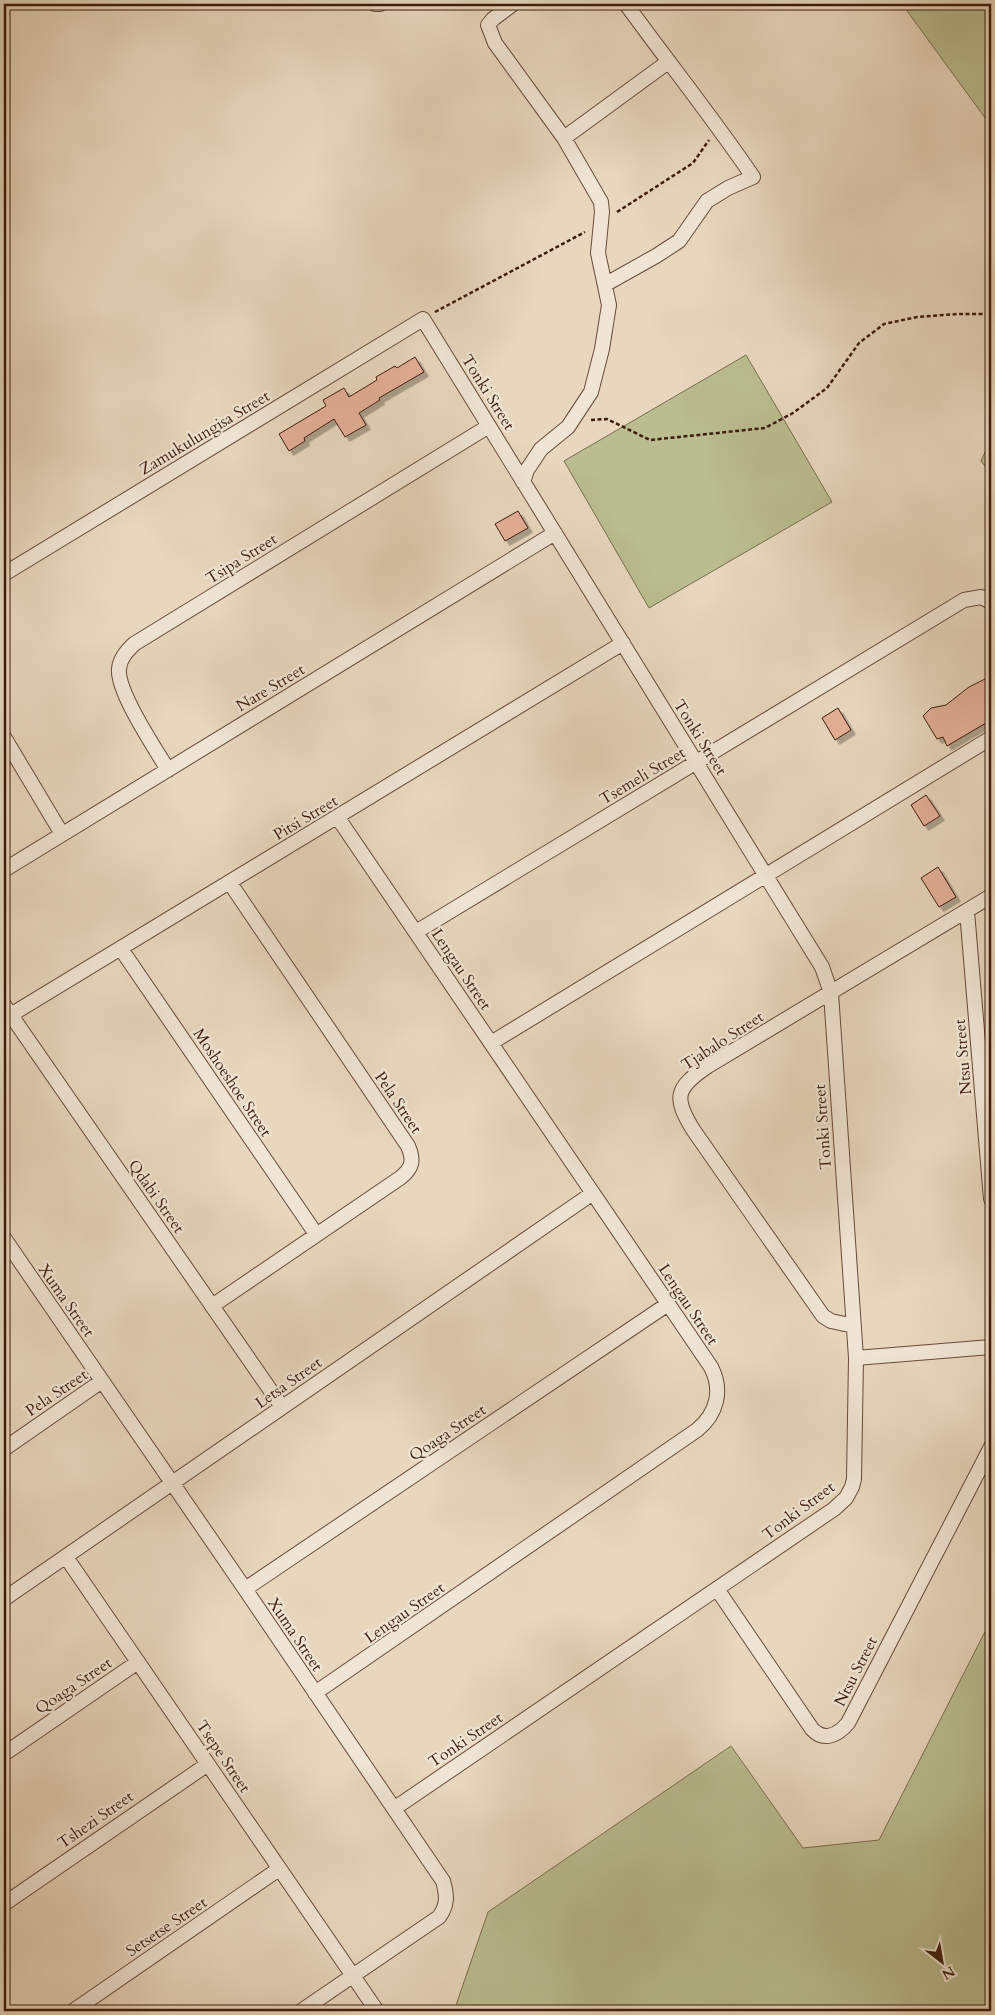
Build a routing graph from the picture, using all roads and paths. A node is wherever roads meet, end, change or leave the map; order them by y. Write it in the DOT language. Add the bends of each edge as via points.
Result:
graph roads {
  1 [pos="375,4"];
  2 [pos="380,4"];
  3 [pos="513,4"];
  4 [pos="626,4"];
  5 [pos="668,62"];
  6 [pos="719,127"];
  7 [pos="564,138"];
  8 [pos="601,223"];
  9 [pos="606,284"];
  10 [pos="991,314"];
  11 [pos="423,318"];
  12 [pos="574,419"];
  13 [pos="489,426"];
  14 [pos="523,482"];
  15 [pos="555,534"];
  16 [pos="4,574"];
  17 [pos="991,602"];
  18 [pos="623,643"];
  19 [pos="4,737"];
  20 [pos="991,738"];
  21 [pos="696,762"];
  22 [pos="168,770"];
  23 [pos="338,818"];
  24 [pos="62,834"];
  25 [pos="4,870"];
  26 [pos="766,875"];
  27 [pos="230,883"];
  28 [pos="991,896"];
  29 [pos="967,911"];
  30 [pos="416,932"];
  31 [pos="121,949"];
  32 [pos="830,993"];
  33 [pos="6,1013"];
  34 [pos="491,1043"];
  35 [pos="593,1193"];
  36 [pos="991,1199"];
  37 [pos="316,1234"];
  38 [pos="4,1238"];
  39 [pos="668,1304"];
  40 [pos="212,1306"];
  41 [pos="854,1326"];
  42 [pos="991,1347"];
  43 [pos="856,1358"];
  44 [pos="102,1381"];
  45 [pos="282,1407"];
  46 [pos="991,1447"];
  47 [pos="4,1449"];
  48 [pos="172,1483"];
  49 [pos="66,1556"];
  50 [pos="245,1589"];
  51 [pos="717,1589"];
  52 [pos="4,1599"];
  53 [pos="138,1662"];
  54 [pos="315,1694"];
  55 [pos="4,1754"];
  56 [pos="208,1764"];
  57 [pos="395,1808"];
  58 [pos="280,1869"];
  59 [pos="4,1904"];
  60 [pos="353,1976"];
  61 [pos="73,2011"];
  62 [pos="301,2011"];
  63 [pos="377,2011"];
  1 -- 2 [label="street"];
  3 -- 7 [label="street" via="493,18 488,25 491,34"];
  4 -- 5 [label="street"];
  5 -- 6 [label="street"];
  5 -- 7 [label="street"];
  6 -- 8 [label="path" via="694,163"];
  6 -- 9 [label="street" via="753,177 707,201 679,241"];
  7 -- 8 [label="street" via="601,202"];
  8 -- 9 [label="street" via="598,253"];
  8 -- 11 [label="path"];
  9 -- 12 [label="street" via="609,305 602,349 591,392"];
  10 -- 12 [label="path" via="917,317 884,324 859,343 827,388 793,413 765,428 650,440 607,419"];
  11 -- 13 [label="street, Tonki Street"];
  11 -- 16 [label="street, Zamukulungisa Street"];
  12 -- 14 [label="street" via="540,449 526,470"];
  13 -- 14 [label="street, Tonki Street"];
  13 -- 22 [label="street, Tsipa Street" via="125,652 119,668 121,686"];
  14 -- 15 [label="street, Tonki Street"];
  15 -- 18 [label="street, Tonki Street"];
  15 -- 22 [label="street, Nare Street"];
  17 -- 21 [label="street, Tsemeli Street" via="980,597 964,600"];
  18 -- 21 [label="street, Tonki Street"];
  18 -- 23 [label="street, Pitsi Street"];
  19 -- 24 [label="street"];
  20 -- 26 [label="street"];
  21 -- 26 [label="street, Tonki Street"];
  21 -- 30 [label="street, Tsemeli Street"];
  22 -- 24 [label="street, Nare Street"];
  23 -- 27 [label="street, Pitsi Street"];
  23 -- 30 [label="street, Lengau Street"];
  24 -- 25 [label="street, Nare Street"];
  26 -- 32 [label="street, Tonki Street" via="822,967"];
  26 -- 34 [label="street"];
  27 -- 31 [label="street, Pitsi Street"];
  27 -- 37 [label="street, Pela Street" via="412,1156 408,1172"];
  28 -- 29 [label="street, Tjabalo Street"];
  29 -- 32 [label="street, Tjabalo Street"];
  29 -- 36 [label="street, Ntsu Street"];
  30 -- 34 [label="street, Lengau Street"];
  31 -- 33 [label="street, Pitsi Street"];
  31 -- 37 [label="street, Moshoeshoe Street"];
  32 -- 41 [label="street, Tonki Street"];
  32 -- 41 [label="street, Tjabalo Street" via="698,1072 681,1090 680,1103 694,1131 823,1316"];
  33 -- 40 [label="street, Qdabi Street"];
  34 -- 35 [label="street, Lengau Street"];
  35 -- 39 [label="street, Lengau Street"];
  35 -- 45 [label="street, Letsa Street"];
  37 -- 40 [label="street, Pela Street"];
  38 -- 44 [label="street, Xuma Street"];
  39 -- 50 [label="street, Qoaga Street"];
  39 -- 54 [label="street, Lengau Street" via="716,1377 716,1403 706,1422"];
  40 -- 45 [label="street, Qdabi Street"];
  41 -- 43 [label="street, Tonki Street"];
  42 -- 43 [label="street"];
  43 -- 51 [label="street, Tonki Street" via="854,1468 850,1493 841,1503"];
  44 -- 47 [label="street, Pela Street"];
  44 -- 48 [label="street, Xuma Street"];
  45 -- 48 [label="street, Letsa Street"];
  46 -- 51 [label="street, Ntsu Street" via="848,1723 838,1733 824,1737 812,1729"];
  48 -- 49 [label="street, Letsa Street"];
  48 -- 50 [label="street, Xuma Street"];
  49 -- 52 [label="street, Letsa Street"];
  49 -- 53 [label="street, Tsepe Street"];
  50 -- 54 [label="street, Xuma Street"];
  51 -- 57 [label="street, Tonki Street"];
  53 -- 55 [label="street, Qoaga Street"];
  53 -- 56 [label="street, Tsepe Street"];
  54 -- 57 [label="street, Xuma Street"];
  56 -- 58 [label="street, Tsepe Street"];
  56 -- 59 [label="street, Tshezi Street"];
  57 -- 60 [label="street, Xuma Street" via="439,1873 446,1903 433,1922"];
  58 -- 60 [label="street, Tsepe Street"];
  58 -- 61 [label="street, Setsetse Street"];
  60 -- 62 [label="street, Xuma Street"];
  60 -- 63 [label="street, Tsepe Street"];
}
